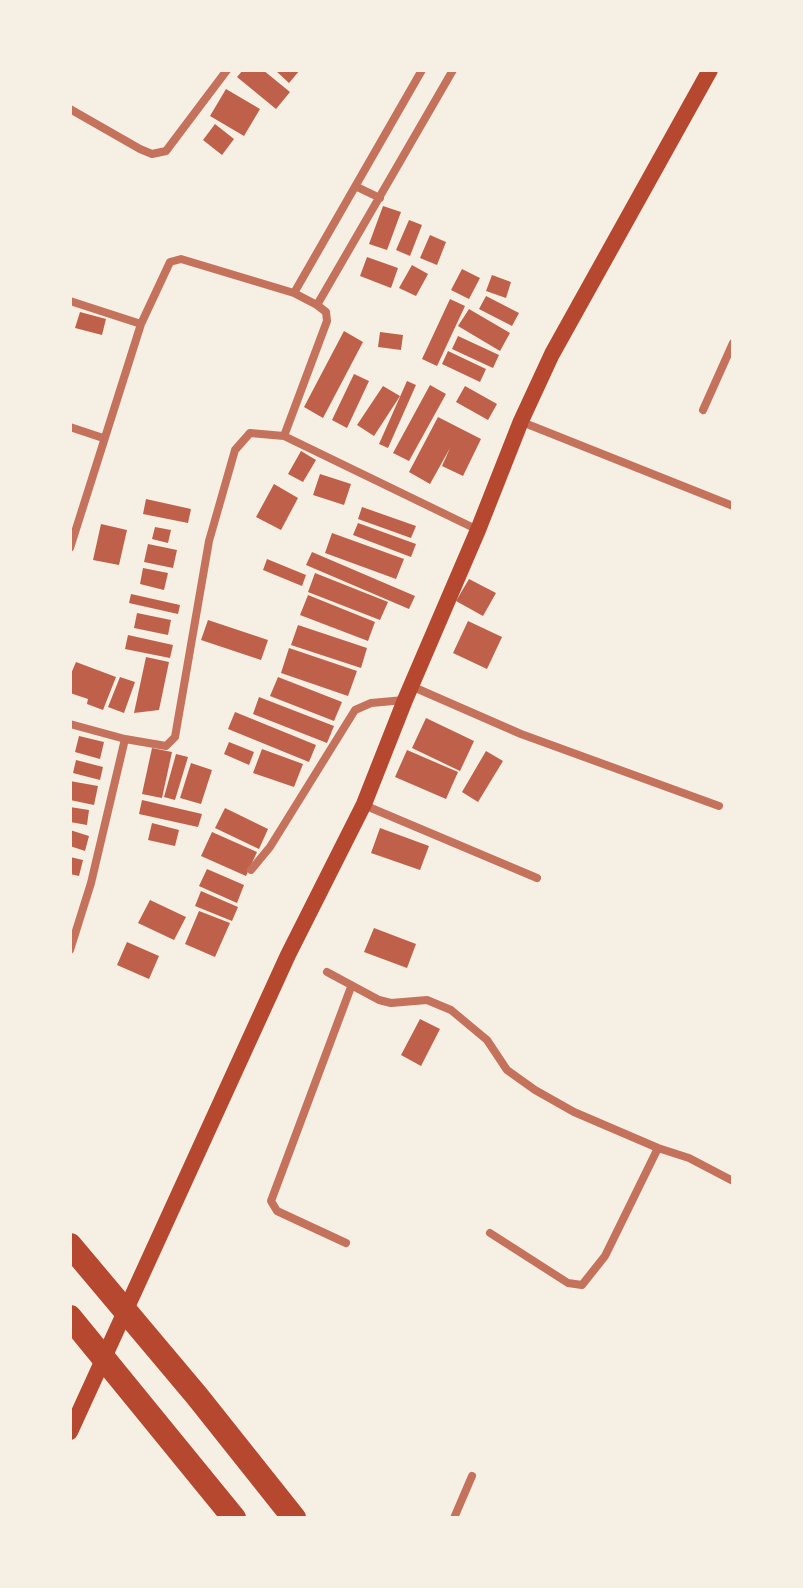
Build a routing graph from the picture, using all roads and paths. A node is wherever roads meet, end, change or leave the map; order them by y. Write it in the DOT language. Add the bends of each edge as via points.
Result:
graph roads {
  1 [pos="227,70"];
  2 [pos="422,70"];
  3 [pos="453,70"];
  4 [pos="710,70"];
  5 [pos="70,109"];
  6 [pos="357,187"];
  7 [pos="380,198"];
  8 [pos="294,293"];
  9 [pos="70,301"];
  10 [pos="317,305"];
  11 [pos="141,324"];
  12 [pos="733,343"];
  13 [pos="703,410"];
  14 [pos="521,421"];
  15 [pos="70,427"];
  16 [pos="284,436"];
  17 [pos="103,438"];
  18 [pos="733,506"];
  19 [pos="478,530"];
  20 [pos="70,548"];
  21 [pos="408,693"];
  22 [pos="70,724"];
  23 [pos="125,739"];
  24 [pos="364,804"];
  25 [pos="719,806"];
  26 [pos="251,870"];
  27 [pos="537,878"];
  28 [pos="70,950"];
  29 [pos="327,972"];
  30 [pos="351,987"];
  31 [pos="658,1148"];
  32 [pos="733,1181"];
  33 [pos="490,1233"];
  34 [pos="346,1243"];
  35 [pos="70,1245"];
  36 [pos="70,1317"];
  37 [pos="70,1432"];
  38 [pos="472,1476"];
  39 [pos="234,1518"];
  40 [pos="294,1518"];
  41 [pos="454,1518"];
  1 -- 5 [label="street" via="166,151 152,154 140,149"];
  2 -- 6 [label="street"];
  3 -- 7 [label="street"];
  4 -- 14 [label="main road" via="552,354"];
  6 -- 7 [label="street"];
  6 -- 8 [label="street"];
  7 -- 10 [label="street"];
  8 -- 10 [label="street"];
  8 -- 11 [label="street" via="175,259"];
  9 -- 11 [label="street"];
  10 -- 16 [label="street" via="327,321"];
  11 -- 17 [label="street"];
  12 -- 13 [label="street"];
  14 -- 18 [label="street"];
  14 -- 19 [label="main road"];
  15 -- 17 [label="street"];
  16 -- 19 [label="street"];
  16 -- 23 [label="street" via="250,433 235,450 209,541 173,743"];
  17 -- 20 [label="street"];
  19 -- 21 [label="main road"];
  21 -- 24 [label="main road"];
  21 -- 25 [label="street"];
  21 -- 26 [label="street" via="355,710"];
  22 -- 23 [label="street"];
  23 -- 28 [label="street"];
  24 -- 27 [label="street"];
  24 -- 37 [label="main road" via="288,955"];
  29 -- 30 [label="street"];
  30 -- 31 [label="street" via="391,1003 427,1000 451,1010 487,1040 507,1070 535,1090"];
  30 -- 34 [label="street" via="271,1201 277,1211"];
  31 -- 32 [label="street"];
  31 -- 33 [label="street" via="605,1256 582,1285 568,1283"];
  35 -- 40 [label="highway"];
  36 -- 39 [label="highway"];
  38 -- 41 [label="street"];
}
